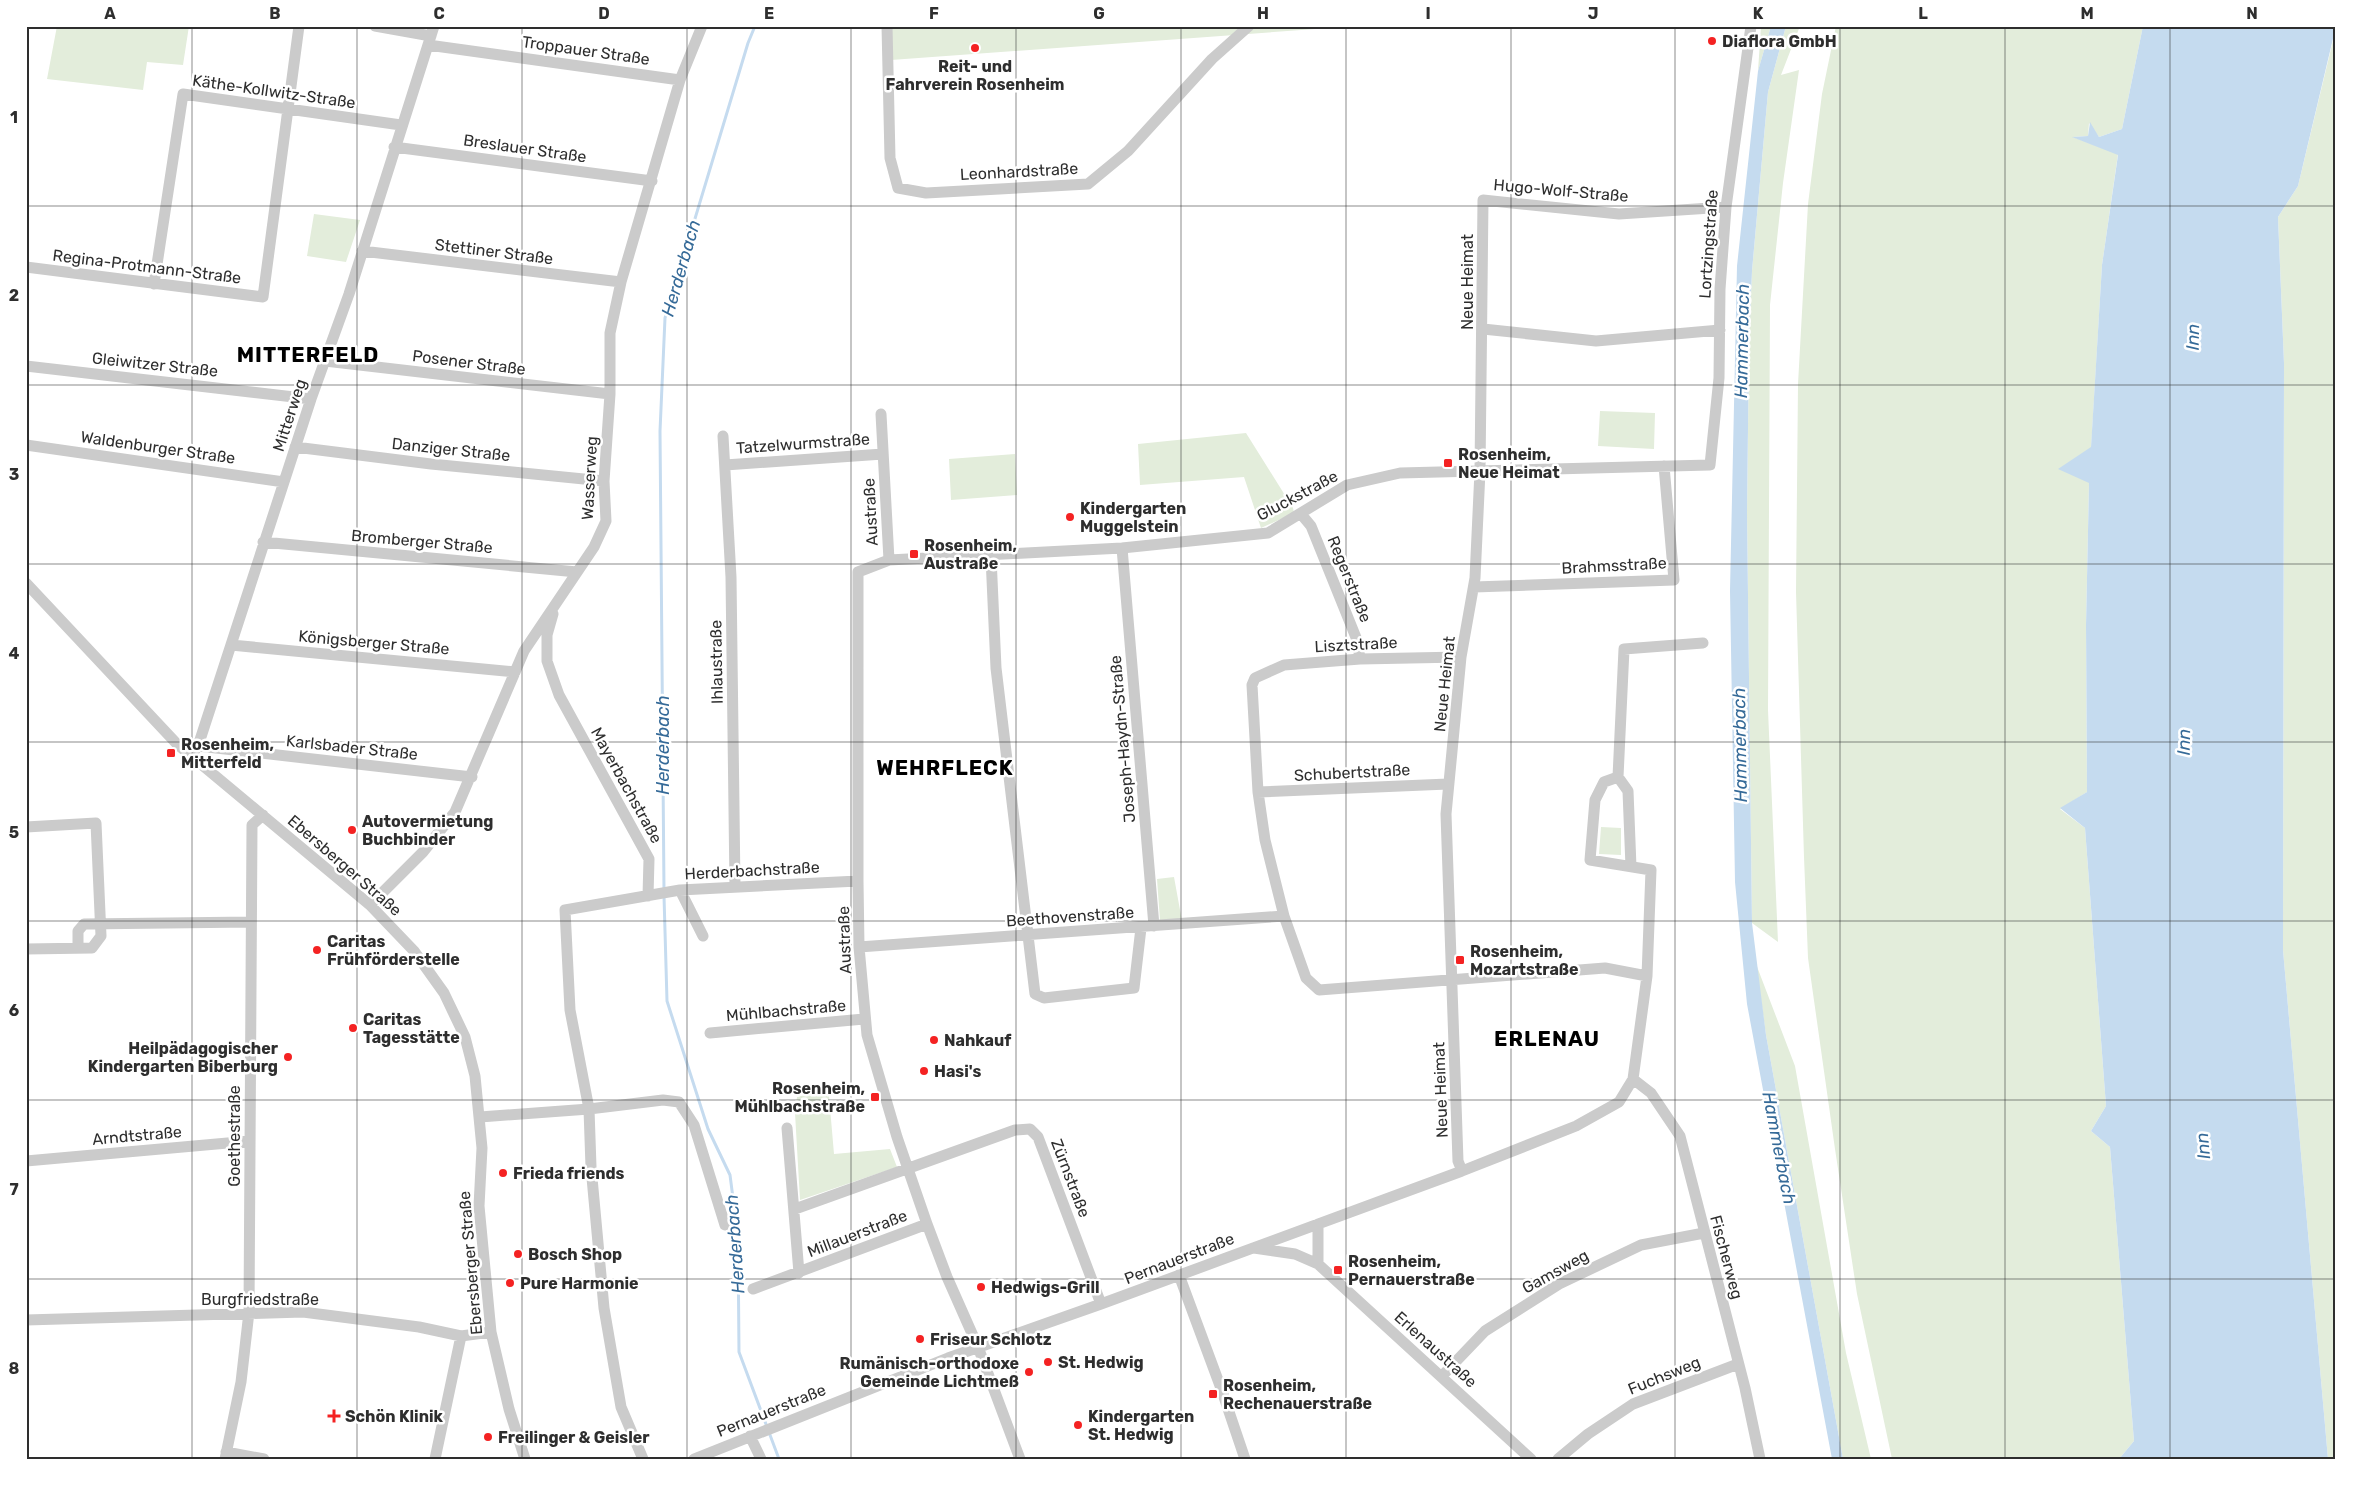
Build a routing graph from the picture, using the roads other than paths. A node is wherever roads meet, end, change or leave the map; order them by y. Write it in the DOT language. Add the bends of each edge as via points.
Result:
graph roads {
  1 [pos="299,26"];
  2 [pos="375,26"];
  3 [pos="702,26"];
  4 [pos="887,26"];
  5 [pos="1249,26"];
  6 [pos="1751,26"];
  7 [pos="431,36"];
  8 [pos="680,80"];
  9 [pos="289,109"];
  10 [pos="401,125"];
  11 [pos="394,147"];
  12 [pos="652,182"];
  13 [pos="1483,200"];
  14 [pos="1726,207"];
  15 [pos="362,251"];
  16 [pos="26,267"];
  17 [pos="621,282"];
  18 [pos="154,284"];
  19 [pos="1483,329"];
  20 [pos="1720,330"];
  21 [pos="325,361"];
  22 [pos="26,366"];
  23 [pos="610,394"];
  24 [pos="311,399"];
  25 [pos="881,414"];
  26 [pos="723,436"];
  27 [pos="26,445"];
  28 [pos="295,447"];
  29 [pos="883,454"];
  30 [pos="725,465"];
  31 [pos="1710,465"];
  32 [pos="1664,466"];
  33 [pos="1480,471"];
  34 [pos="604,481"];
  35 [pos="284,482"];
  36 [pos="1301,514"];
  37 [pos="263,542"];
  38 [pos="1122,548"];
  39 [pos="991,557"];
  40 [pos="889,560"];
  41 [pos="577,572"];
  42 [pos="26,583"];
  43 [pos="1474,588"];
  44 [pos="556,602"];
  45 [pos="1702,643"];
  46 [pos="231,645"];
  47 [pos="1461,657"];
  48 [pos="1360,659"];
  49 [pos="514,672"];
  50 [pos="195,750"];
  51 [pos="472,777"];
  52 [pos="1618,777"];
  53 [pos="1448,784"];
  54 [pos="1258,792"];
  55 [pos="263,815"];
  56 [pos="26,828"];
  57 [pos="1631,867"];
  58 [pos="858,881"];
  59 [pos="735,887"];
  60 [pos="680,890"];
  61 [pos="649,896"];
  62 [pos="370,905"];
  63 [pos="1284,916"];
  64 [pos="251,922"];
  65 [pos="101,923"];
  66 [pos="1154,926"];
  67 [pos="1140,928"];
  68 [pos="1028,935"];
  69 [pos="703,936"];
  70 [pos="859,947"];
  71 [pos="78,948"];
  72 [pos="26,949"];
  73 [pos="1647,976"];
  74 [pos="1453,978"];
  75 [pos="864,1019"];
  76 [pos="710,1034"];
  77 [pos="1633,1079"];
  78 [pos="589,1109"];
  79 [pos="480,1117"];
  80 [pos="787,1128"];
  81 [pos="250,1141"];
  82 [pos="26,1161"];
  83 [pos="909,1169"];
  84 [pos="1462,1171"];
  85 [pos="794,1209"];
  86 [pos="927,1224"];
  87 [pos="1318,1224"];
  88 [pos="725,1225"];
  89 [pos="1704,1233"];
  90 [pos="1253,1247"];
  91 [pos="1318,1264"];
  92 [pos="799,1273"];
  93 [pos="1179,1275"];
  94 [pos="753,1289"];
  95 [pos="1101,1304"];
  96 [pos="249,1312"];
  97 [pos="26,1320"];
  98 [pos="491,1332"];
  99 [pos="461,1336"];
  100 [pos="978,1347"];
  101 [pos="1738,1364"];
  102 [pos="1442,1376"];
  103 [pos="753,1435"];
  104 [pos="225,1456"];
  105 [pos="264,1459"];
  106 [pos="435,1459"];
  107 [pos="525,1459"];
  108 [pos="643,1459"];
  109 [pos="694,1459"];
  110 [pos="761,1459"];
  111 [pos="1020,1459"];
  112 [pos="1245,1459"];
  113 [pos="1531,1459"];
  114 [pos="1558,1459"];
  115 [pos="1760,1459"];
  1 -- 9 [label="street"];
  2 -- 7 [label="street, Troppauer Straße"];
  3 -- 8 [label="street, Wasserweg"];
  4 -- 5 [label="street, Leonhardstraße" via="890,158 898,188 926,193 1088,184 1128,151 1212,59"];
  6 -- 14 [label="street, Lortzingstraße"];
  7 -- 8 [label="street, Troppauer Straße"];
  7 -- 10 [label="street, Mitterweg"];
  8 -- 12 [label="street, Wasserweg"];
  9 -- 10 [label="street, Käthe-Kollwitz-Straße"];
  9 -- 18 [label="street, Käthe-Kollwitz-Straße" via="183,94"];
  9 -- 18 [label="street, Regina-Protmann-Straße" via="263,297"];
  10 -- 11 [label="street, Mitterweg"];
  11 -- 12 [label="street, Breslauer Straße"];
  11 -- 15 [label="street, Mitterweg"];
  12 -- 17 [label="street, Wasserweg"];
  13 -- 14 [label="street, Hugo-Wolf-Straße" via="1619,214"];
  13 -- 19 [label="street, Neue Heimat"];
  14 -- 20 [label="street, Lortzingstraße"];
  15 -- 17 [label="street, Stettiner Straße"];
  15 -- 21 [label="street, Mitterweg"];
  16 -- 18 [label="street, Regina-Protmann-Straße"];
  17 -- 23 [label="street, Wasserweg" via="610,334"];
  19 -- 20 [label="street" via="1596,341"];
  19 -- 33 [label="street, Neue Heimat"];
  20 -- 31 [label="street, Lortzingstraße" via="1719,378"];
  21 -- 23 [label="street, Posener Straße"];
  21 -- 24 [label="street, Mitterweg"];
  22 -- 24 [label="street, Gleiwitzer Straße"];
  23 -- 34 [label="street, Wasserweg"];
  24 -- 28 [label="street, Mitterweg"];
  25 -- 29 [label="street, Austraße"];
  26 -- 30 [label="street, Ihlaustraße"];
  27 -- 35 [label="street, Waldenburger Straße"];
  28 -- 34 [label="street, Danziger Straße"];
  28 -- 35 [label="street, Mitterweg"];
  29 -- 30 [label="street, Tatzelwurmstraße"];
  29 -- 40 [label="street, Austraße"];
  30 -- 59 [label="street, Ihlaustraße" via="731,577"];
  31 -- 32 [label="street, Gluckstraße"];
  32 -- 33 [label="street, Gluckstraße"];
  32 -- 43 [label="street, Brahmsstraße" via="1674,580"];
  33 -- 36 [label="street, Gluckstraße" via="1400,473 1347,485"];
  33 -- 43 [label="street, Neue Heimat"];
  34 -- 41 [label="street, Wasserweg" via="606,521"];
  35 -- 37 [label="street, Mitterweg"];
  36 -- 38 [label="street, Gluckstraße" via="1268,533"];
  36 -- 48 [label="street, Regerstraße" via="1311,526 1357,640"];
  37 -- 41 [label="street, Bromberger Straße"];
  37 -- 46 [label="street, Mitterweg"];
  38 -- 39 [label="street, Gluckstraße"];
  38 -- 66 [label="street, Joseph-Haydn-Straße"];
  39 -- 40 [label="street, Gluckstraße"];
  39 -- 68 [label="street" via="996,668"];
  40 -- 58 [label="street, Austraße" via="858,572"];
  41 -- 44 [label="street, Wasserweg"];
  42 -- 50 [label="street, Ebersberger Straße" via="177,744"];
  43 -- 47 [label="street, Neue Heimat"];
  44 -- 49 [label="street, Wasserweg"];
  44 -- 61 [label="street, Mayerbachstraße" via="547,635 547,661 559,695 649,859"];
  45 -- 52 [label="street" via="1624,649"];
  46 -- 49 [label="street, Königsberger Straße"];
  46 -- 50 [label="street, Mitterweg"];
  47 -- 48 [label="street, Lisztstraße"];
  47 -- 53 [label="street, Neue Heimat"];
  48 -- 54 [label="street, Lisztstraße" via="1284,665 1256,678 1252,685"];
  49 -- 51 [label="street, Wasserweg"];
  50 -- 51 [label="street, Karlsbader Straße"];
  50 -- 55 [label="street, Ebersberger Straße"];
  51 -- 62 [label="street, Wasserweg" via="455,812 422,852"];
  52 -- 57 [label="street" via="1628,791"];
  52 -- 57 [label="street" via="1604,782 1595,800 1590,860"];
  53 -- 54 [label="street, Schubertstraße"];
  53 -- 74 [label="street, Neue Heimat" via="1446,814"];
  54 -- 63 [label="street" via="1265,840"];
  55 -- 62 [label="street, Ebersberger Straße"];
  55 -- 64 [label="street, Goethestraße" via="252,826"];
  56 -- 65 [label="street" via="96,823"];
  57 -- 73 [label="street" via="1651,870"];
  58 -- 59 [label="street, Herderbachstraße"];
  58 -- 70 [label="street, Austraße"];
  59 -- 60 [label="street, Herderbachstraße"];
  60 -- 61 [label="street, Herderbachstraße"];
  60 -- 69 [label="street"];
  61 -- 78 [label="street" via="565,910 570,1010"];
  62 -- 79 [label="street, Ebersberger Straße" via="414,951 444,993 465,1037 475,1076"];
  63 -- 66 [label="street, Beethovenstraße"];
  63 -- 74 [label="street" via="1306,978 1319,990"];
  64 -- 65 [label="street"];
  64 -- 81 [label="street, Goethestraße"];
  65 -- 71 [label="street" via="101,936 92,948"];
  65 -- 71 [label="street" via="84,924 78,931"];
  66 -- 67 [label="street, Beethovenstraße"];
  67 -- 68 [label="street, Beethovenstraße"];
  67 -- 68 [label="street" via="1134,988 1044,998 1035,994"];
  68 -- 70 [label="street, Beethovenstraße"];
  70 -- 75 [label="street, Austraße"];
  71 -- 72 [label="street"];
  73 -- 74 [label="street" via="1605,968"];
  73 -- 77 [label="street"];
  74 -- 84 [label="street, Neue Heimat" via="1458,1161"];
  75 -- 76 [label="street, Mühlbachstraße"];
  75 -- 83 [label="street, Austraße" via="869,1046"];
  77 -- 84 [label="street, Pernauerstraße" via="1619,1102 1576,1126"];
  77 -- 89 [label="street, Fischerweg" via="1651,1093 1680,1136"];
  78 -- 79 [label="street"];
  78 -- 88 [label="street" via="663,1100 679,1102 694,1125"];
  78 -- 108 [label="street" via="604,1308 621,1407"];
  79 -- 98 [label="street, Ebersberger Straße" via="479,1206"];
  80 -- 85 [label="street, Millauerstraße"];
  81 -- 82 [label="street, Arndtstraße"];
  81 -- 96 [label="street, Goethestraße"];
  83 -- 85 [label="street"];
  83 -- 86 [label="street, Austraße"];
  83 -- 95 [label="street, Zürnstraße" via="1015,1130 1030,1129 1038,1137"];
  84 -- 87 [label="street, Pernauerstraße"];
  85 -- 92 [label="street, Millauerstraße"];
  86 -- 92 [label="street, Millauerstraße"];
  86 -- 100 [label="street, Austraße"];
  87 -- 90 [label="street, Pernauerstraße"];
  87 -- 91 [label="street"];
  89 -- 101 [label="street, Fischerweg"];
  89 -- 102 [label="street, Gamsweg" via="1641,1245 1559,1284 1485,1331"];
  90 -- 91 [label="street, Erlenaustraße" via="1295,1254"];
  90 -- 93 [label="street, Pernauerstraße"];
  91 -- 102 [label="street, Erlenaustraße"];
  92 -- 94 [label="street, Millauerstraße"];
  93 -- 95 [label="street, Pernauerstraße"];
  93 -- 112 [label="street"];
  95 -- 100 [label="street, Pernauerstraße"];
  96 -- 97 [label="street, Burgfriedstraße"];
  96 -- 99 [label="street, Burgfriedstraße" via="303,1312"];
  96 -- 104 [label="street, Goethestraße" via="241,1382"];
  98 -- 99 [label="street, Burgfriedstraße"];
  98 -- 107 [label="street, Ebersberger Straße" via="509,1409"];
  99 -- 106 [label="street"];
  100 -- 103 [label="street, Pernauerstraße"];
  100 -- 111 [label="street, Austraße"];
  101 -- 114 [label="street, Fuchsweg" via="1633,1404"];
  101 -- 115 [label="street, Fischerweg"];
  102 -- 113 [label="street, Erlenaustraße"];
  103 -- 109 [label="street, Pernauerstraße"];
  103 -- 110 [label="street"];
  104 -- 105 [label="street"];
}
